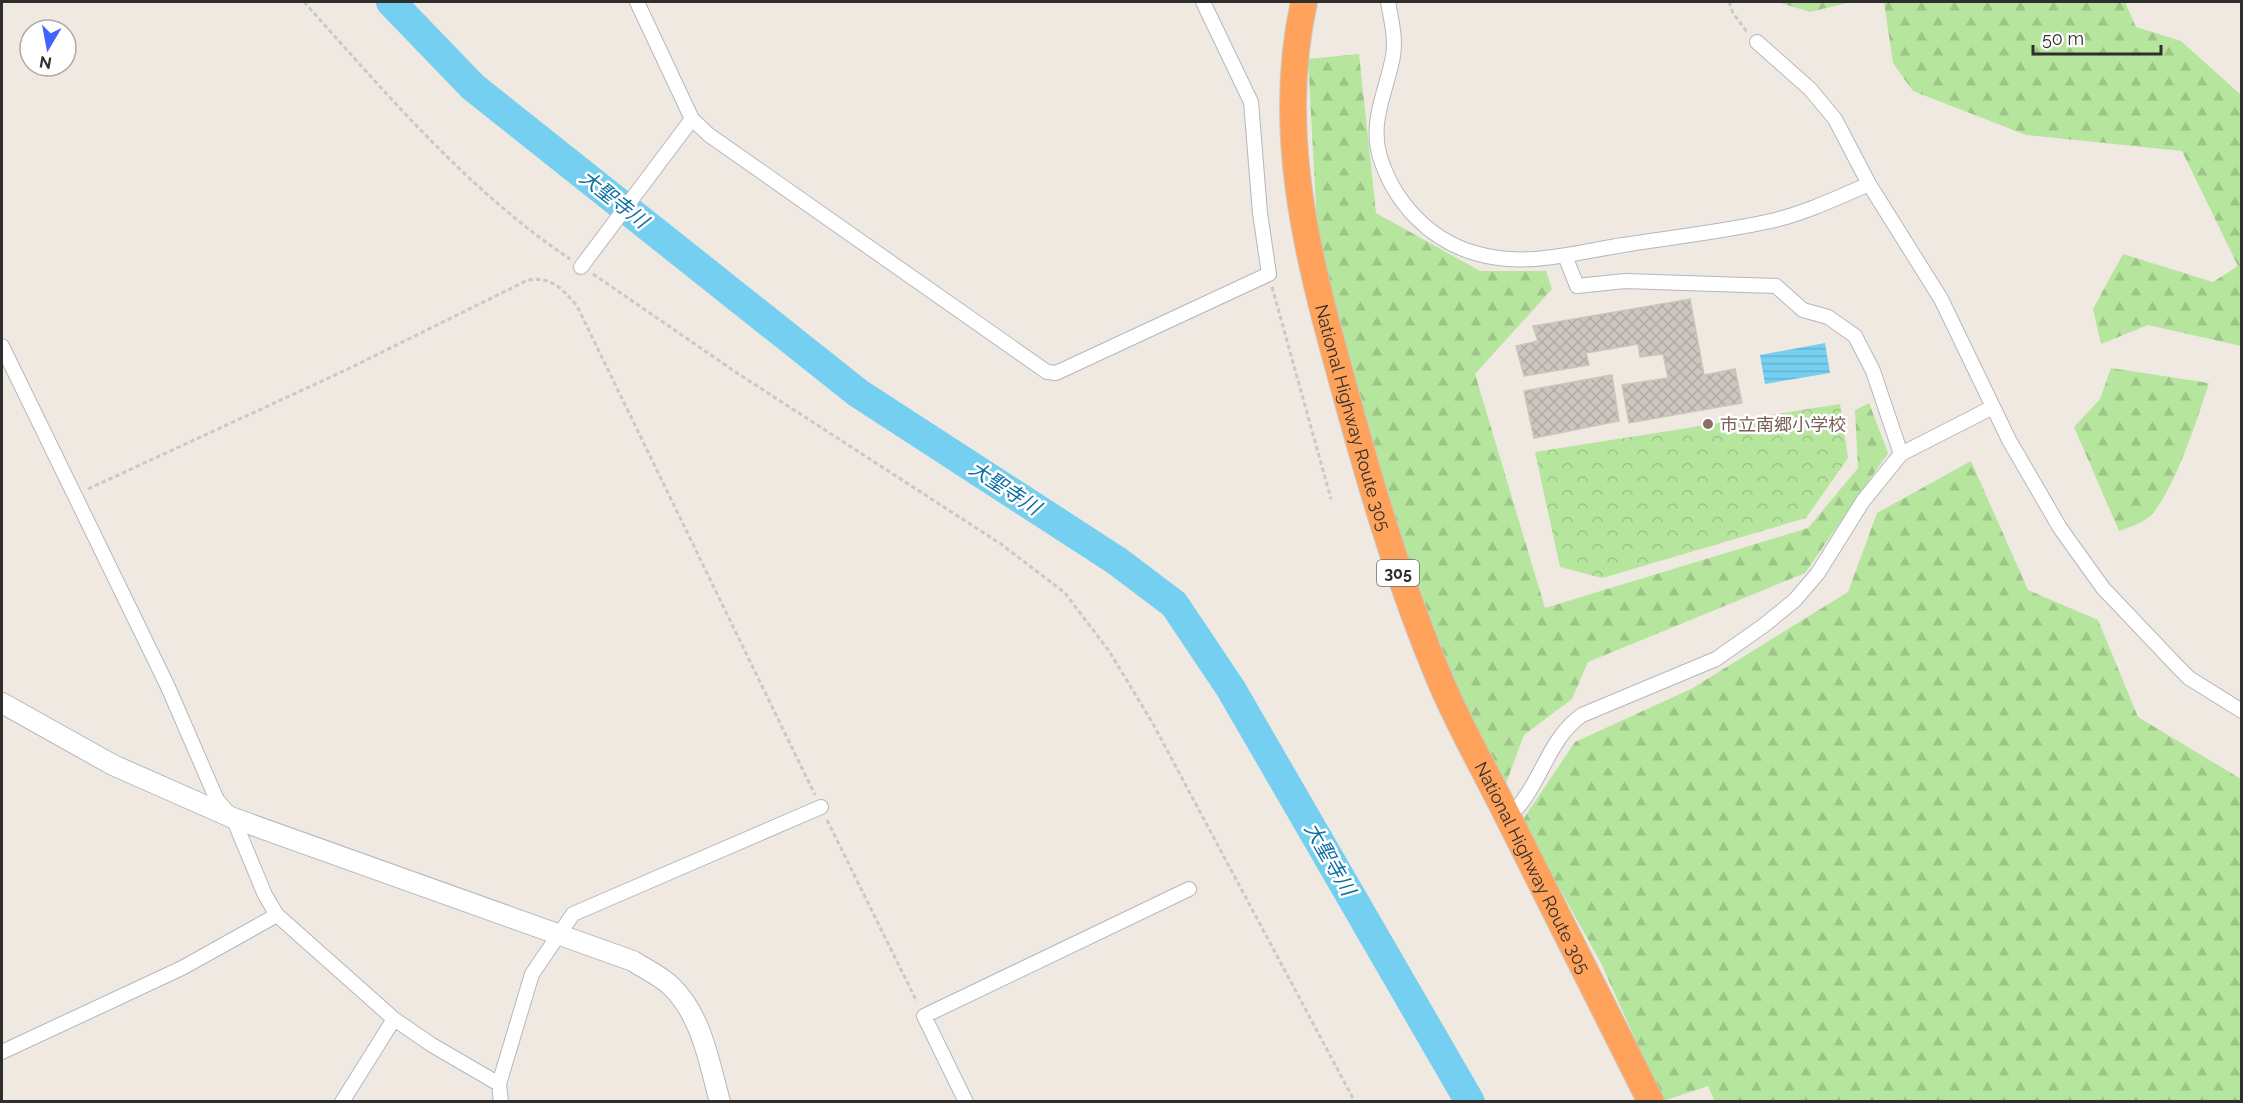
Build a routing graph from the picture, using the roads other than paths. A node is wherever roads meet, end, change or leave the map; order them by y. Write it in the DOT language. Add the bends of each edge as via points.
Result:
graph roads {
  1 [pos="637,2"];
  2 [pos="1203,2"];
  3 [pos="1304,2"];
  4 [pos="1388,2"];
  5 [pos="1756,42"];
  6 [pos="692,119"];
  7 [pos="1869,184"];
  8 [pos="1566,256"];
  9 [pos="581,267"];
  10 [pos="2,346"];
  11 [pos="1993,407"];
  12 [pos="1901,454"];
  13 [pos="2,703"];
  14 [pos="2241,711"];
  15 [pos="821,807"];
  16 [pos="1503,808"];
  17 [pos="233,818"];
  18 [pos="1189,889"];
  19 [pos="277,915"];
  20 [pos="560,933"];
  21 [pos="394,1019"];
  22 [pos="2,1052"];
  23 [pos="499,1084"];
  24 [pos="342,1101"];
  25 [pos="501,1101"];
  26 [pos="720,1101"];
  27 [pos="966,1101"];
  28 [pos="1651,1101"];
  1 -- 6 [label="street"];
  2 -- 6 [label="street" via="1251,102 1269,274 1056,373 1047,372"];
  3 -- 16 [label="highway, National Highway Route 305 / 305" via="1296,60 1295,146 1304,233 1313,276 1398,574 1442,684"];
  4 -- 8 [label="street" via="1394,53 1378,106 1376,134 1382,164 1401,203 1429,229 1474,253 1518,260"];
  5 -- 7 [label="street" via="1810,89 1835,118"];
  6 -- 9 [label="street"];
  7 -- 8 [label="street" via="1773,220"];
  7 -- 11 [label="street" via="1941,299"];
  8 -- 12 [label="street" via="1577,286 1625,281 1776,286 1803,310 1828,316 1855,336 1873,371"];
  10 -- 17 [label="street" via="168,687 217,800"];
  11 -- 12 [label="street"];
  11 -- 14 [label="street" via="2060,528 2103,588 2189,678"];
  12 -- 16 [label="street" via="1863,501 1818,573 1795,600 1716,658 1570,724 1527,796 1518,807"];
  13 -- 17 [label="street" via="113,765"];
  15 -- 20 [label="street" via="573,914"];
  16 -- 28 [label="highway, National Highway Route 305 / 305"];
  17 -- 19 [label="street"];
  17 -- 20 [label="street"];
  18 -- 27 [label="street" via="924,1016"];
  19 -- 21 [label="street"];
  19 -- 22 [label="street" via="182,968"];
  20 -- 23 [label="street" via="531,974"];
  20 -- 26 [label="street" via="633,961 671,986 690,1010 704,1042"];
  21 -- 23 [label="street"];
  21 -- 24 [label="street"];
  23 -- 25 [label="street"];
}
